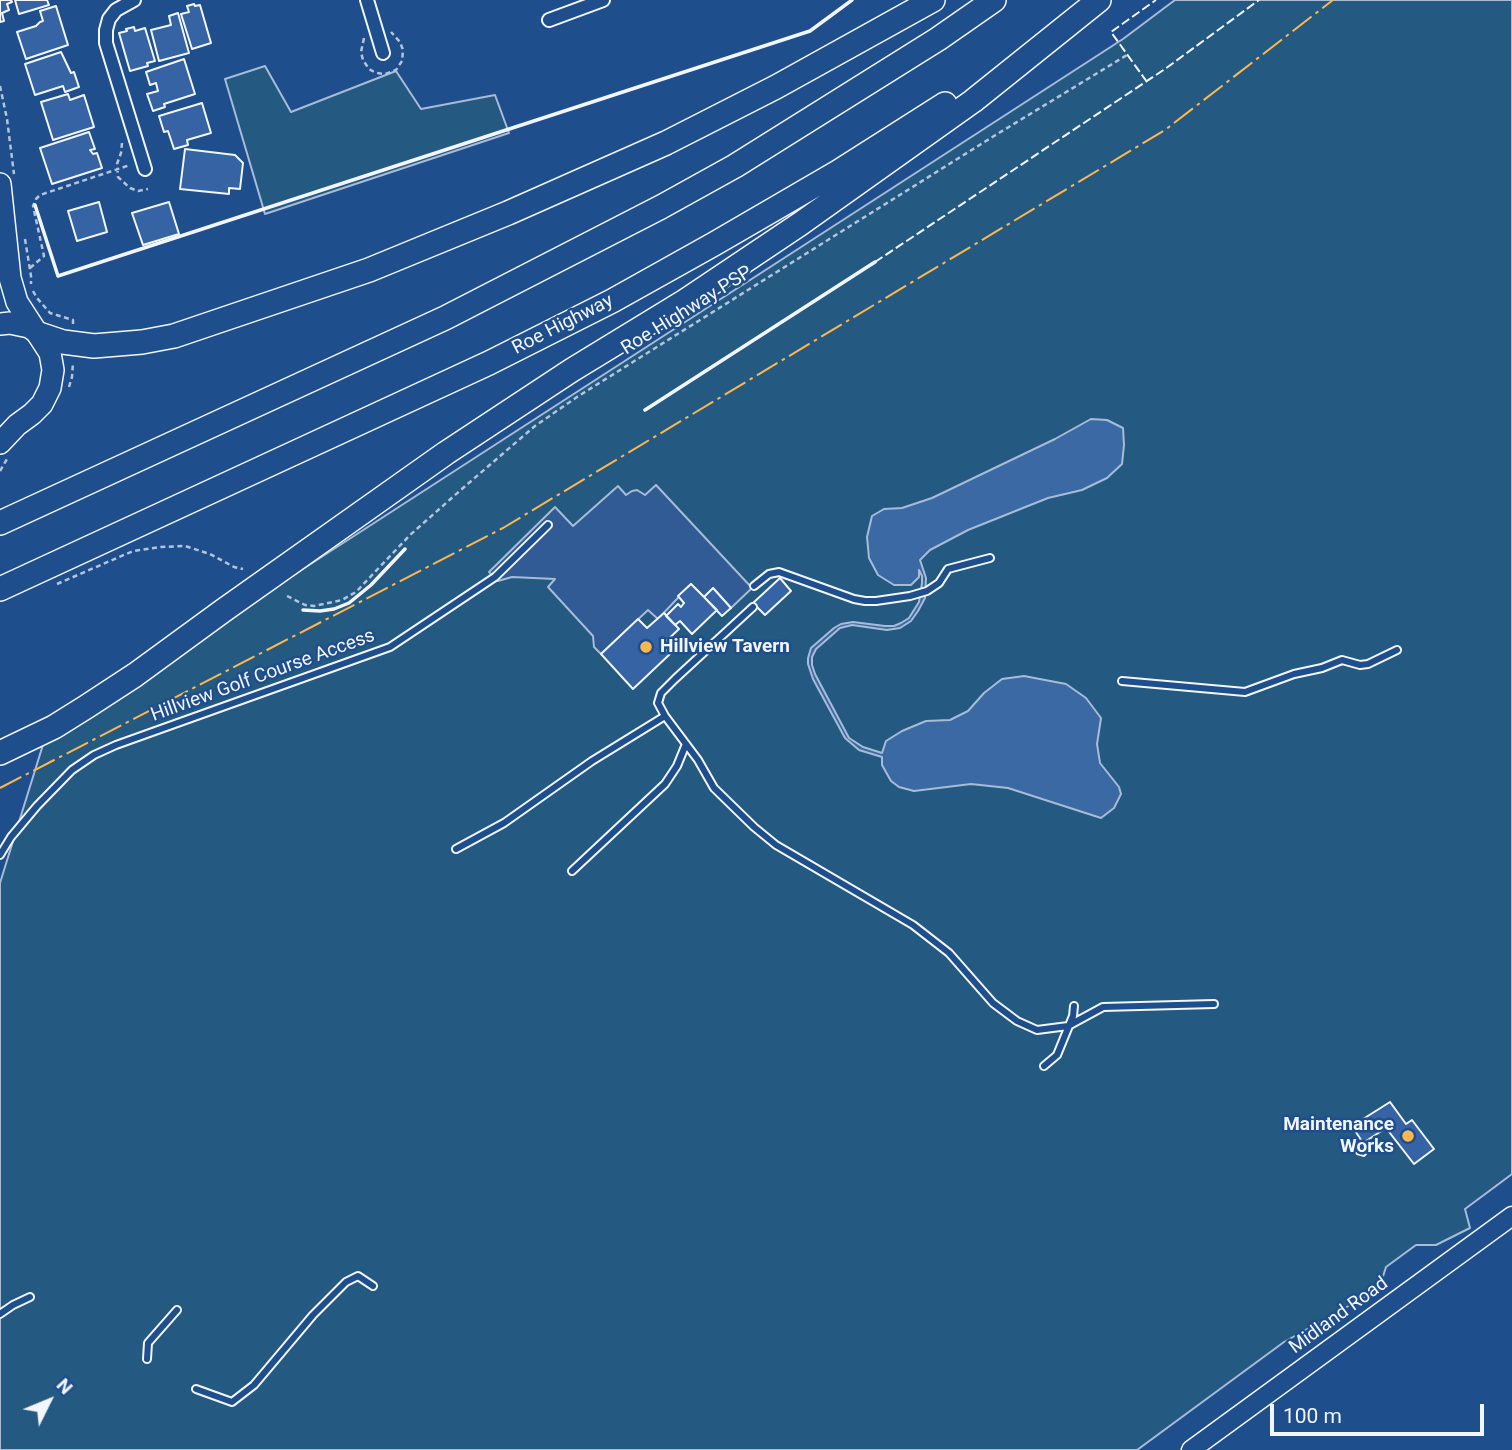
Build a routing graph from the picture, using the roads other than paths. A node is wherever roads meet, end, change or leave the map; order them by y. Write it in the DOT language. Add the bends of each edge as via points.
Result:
graph roads {
  1 [pos="134,0"];
  2 [pos="367,0"];
  3 [pos="603,0"];
  4 [pos="933,0"];
  5 [pos="994,0"];
  6 [pos="1093,0"];
  7 [pos="1099,0"];
  8 [pos="549,20"];
  9 [pos="383,53"];
  10 [pos="144,165"];
  11 [pos="8,185"];
  12 [pos="0,324"];
  13 [pos="39,334"];
  14 [pos="6,448"];
  15 [pos="0,523"];
  16 [pos="548,525"];
  17 [pos="990,558"];
  18 [pos="754,586"];
  19 [pos="0,589"];
  20 [pos="753,607"];
  21 [pos="1397,650"];
  22 [pos="1122,681"];
  23 [pos="665,716"];
  24 [pos="686,744"];
  25 [pos="0,753"];
  26 [pos="456,849"];
  27 [pos="0,855"];
  28 [pos="572,871"];
  29 [pos="1214,1004"];
  30 [pos="1074,1006"];
  31 [pos="1068,1026"];
  32 [pos="1044,1066"];
  33 [pos="1512,1216"];
  34 [pos="373,1286"];
  35 [pos="30,1297"];
  36 [pos="177,1310"];
  37 [pos="0,1314"];
  38 [pos="146,1359"];
  39 [pos="196,1389"];
  40 [pos="1191,1450"];
  1 -- 10 [label="street" via="109,19 106,43"];
  2 -- 9 [label="street"];
  3 -- 8 [label="street"];
  4 -- 13 [label="highway" via="666,143 369,270 174,337 94,346"];
  5 -- 15 [label="highway" via="735,166 661,207 445,318"];
  6 -- 19 [label="highway, Roe Highway" via="997,71 838,172 612,301 489,363"];
  7 -- 25 [label="highway" via="973,101 800,225 446,453 125,681 54,727"];
  11 -- 13 [label="main road" via="10,278 17,302"];
  12 -- 13 [label="main road" via="29,327"];
  13 -- 14 [label="main road" via="50,353 50,388 42,404 18,425"];
  16 -- 27 [label="lane, Hillview Golf Course Access" via="495,577 390,647 94,755 72,770"];
  17 -- 18 [label="lane" via="948,569 927,592 876,601 854,599 779,572"];
  20 -- 23 [label="lane" via="661,693 659,703"];
  21 -- 22 [label="lane" via="1368,664 1342,660 1245,692"];
  23 -- 24 [label="lane"];
  23 -- 26 [label="lane" via="504,823"];
  24 -- 28 [label="lane" via="665,784"];
  24 -- 31 [label="lane" via="713,788 776,845 913,925 949,953 993,1003 1017,1021 1037,1030"];
  29 -- 31 [label="lane" via="1103,1007"];
  30 -- 31 [label="lane"];
  31 -- 32 [label="lane" via="1057,1055"];
  33 -- 40 [label="main road, Midland Road"];
  34 -- 39 [label="lane" via="358,1276 346,1282 254,1385 232,1402"];
  35 -- 37 [label="lane"];
  36 -- 38 [label="lane" via="148,1343"];
}
